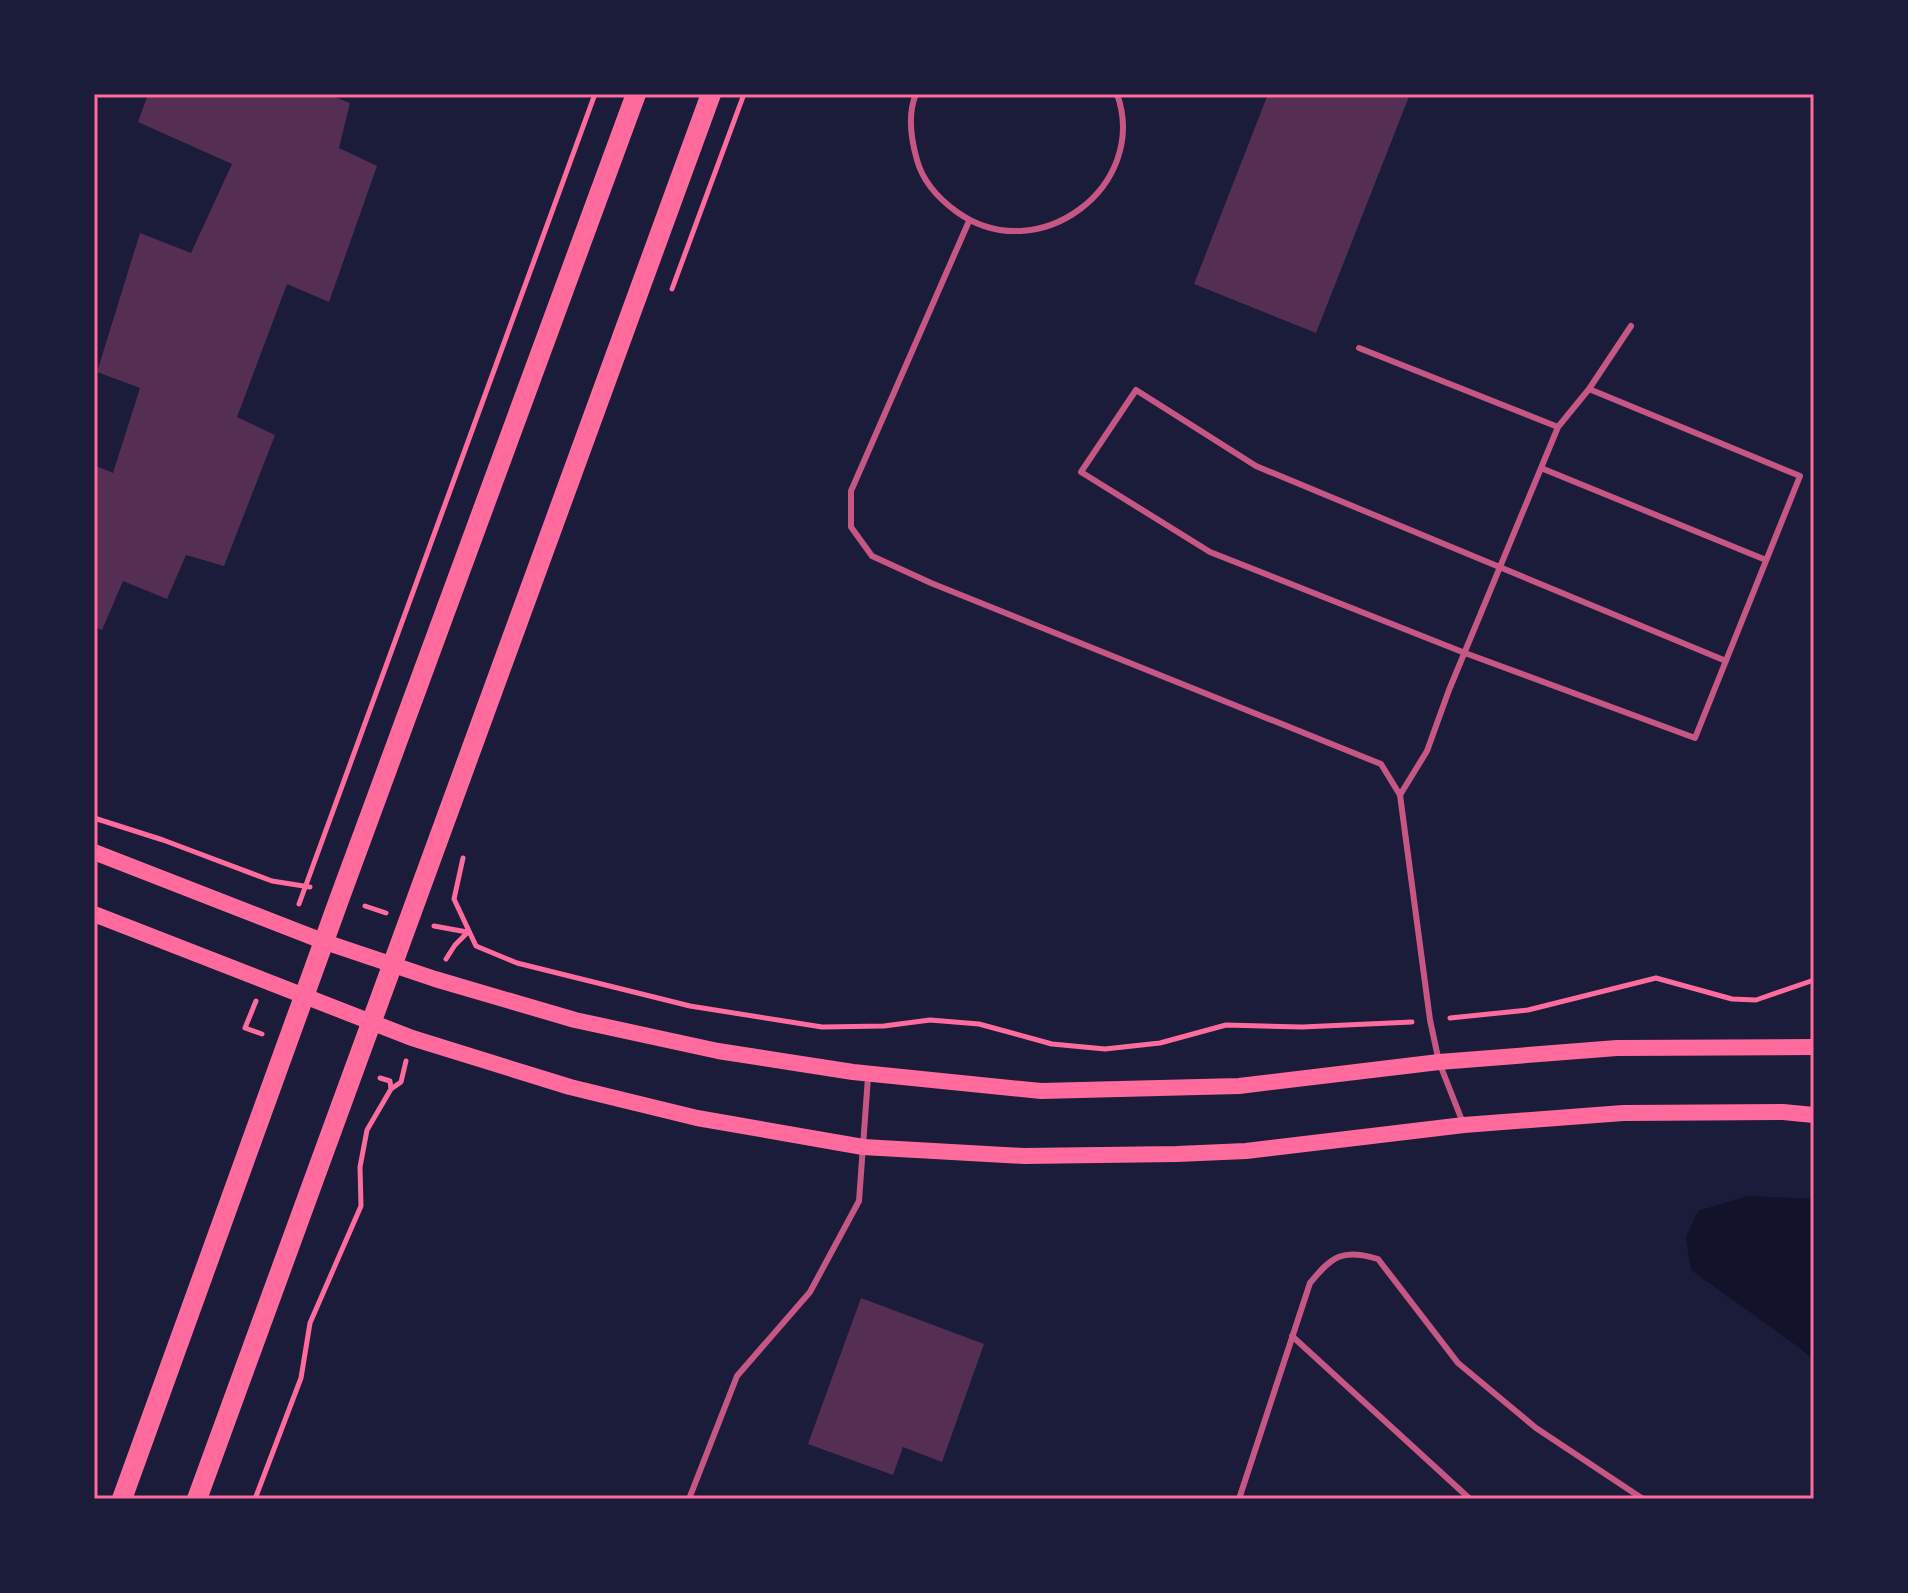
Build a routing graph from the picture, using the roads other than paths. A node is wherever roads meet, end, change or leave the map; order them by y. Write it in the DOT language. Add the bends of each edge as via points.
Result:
graph roads {
  1 [pos="636,94"];
  2 [pos="711,94"];
  3 [pos="916,94"];
  4 [pos="1117,94"];
  5 [pos="969,221"];
  6 [pos="1631,326"];
  7 [pos="1359,348"];
  8 [pos="1589,389"];
  9 [pos="1558,427"];
  10 [pos="1541,468"];
  11 [pos="1766,560"];
  12 [pos="1501,566"];
  13 [pos="1465,653"];
  14 [pos="1726,661"];
  15 [pos="1400,795"];
  16 [pos="94,852"];
  17 [pos="94,914"];
  18 [pos="325,942"];
  19 [pos="393,964"];
  20 [pos="306,997"];
  21 [pos="371,1022"];
  22 [pos="1814,1047"];
  23 [pos="1439,1062"];
  24 [pos="869,1073"];
  25 [pos="1814,1115"];
  26 [pos="1464,1125"];
  27 [pos="863,1147"];
  28 [pos="1292,1336"];
  29 [pos="122,1499"];
  30 [pos="197,1499"];
  31 [pos="689,1499"];
  32 [pos="1239,1499"];
  33 [pos="1470,1499"];
  34 [pos="1643,1499"];
  1 -- 18 [label="main road"];
  2 -- 19 [label="main road"];
  3 -- 5 [label="lane" via="911,137 920,171 941,200"];
  4 -- 5 [label="lane" via="1122,132 1115,166 1097,196 1070,218 1037,230 1003,231"];
  5 -- 15 [label="lane" via="851,491 851,527 872,556 1381,764"];
  6 -- 8 [label="lane"];
  7 -- 9 [label="lane"];
  8 -- 9 [label="lane"];
  8 -- 11 [label="lane" via="1800,476"];
  9 -- 10 [label="lane"];
  10 -- 11 [label="lane"];
  10 -- 12 [label="lane"];
  11 -- 14 [label="lane"];
  12 -- 13 [label="lane"];
  12 -- 13 [label="lane" via="1256,466 1136,390 1081,472 1210,552"];
  12 -- 14 [label="lane"];
  13 -- 14 [label="lane" via="1695,738"];
  13 -- 15 [label="lane" via="1427,751"];
  15 -- 23 [label="lane"];
  16 -- 18 [label="main road"];
  17 -- 20 [label="main road"];
  18 -- 19 [label="main road"];
  18 -- 20 [label="main road"];
  19 -- 21 [label="main road"];
  19 -- 24 [label="main road" via="604,1027 718,1051"];
  20 -- 21 [label="main road"];
  20 -- 29 [label="main road"];
  21 -- 27 [label="main road" via="570,1087 697,1118"];
  21 -- 30 [label="main road"];
  22 -- 23 [label="main road" via="1617,1048"];
  23 -- 24 [label="main road" via="1239,1086 1041,1091"];
  23 -- 26 [label="lane"];
  24 -- 27 [label="lane"];
  25 -- 26 [label="main road" via="1623,1113"];
  26 -- 27 [label="main road" via="1177,1154 1024,1156"];
  27 -- 31 [label="lane" via="859,1201 810,1292 737,1376"];
  28 -- 32 [label="lane"];
  28 -- 33 [label="lane"];
  28 -- 34 [label="lane" via="1310,1283 1328,1260 1359,1253 1378,1259 1458,1363 1536,1428"];
}
